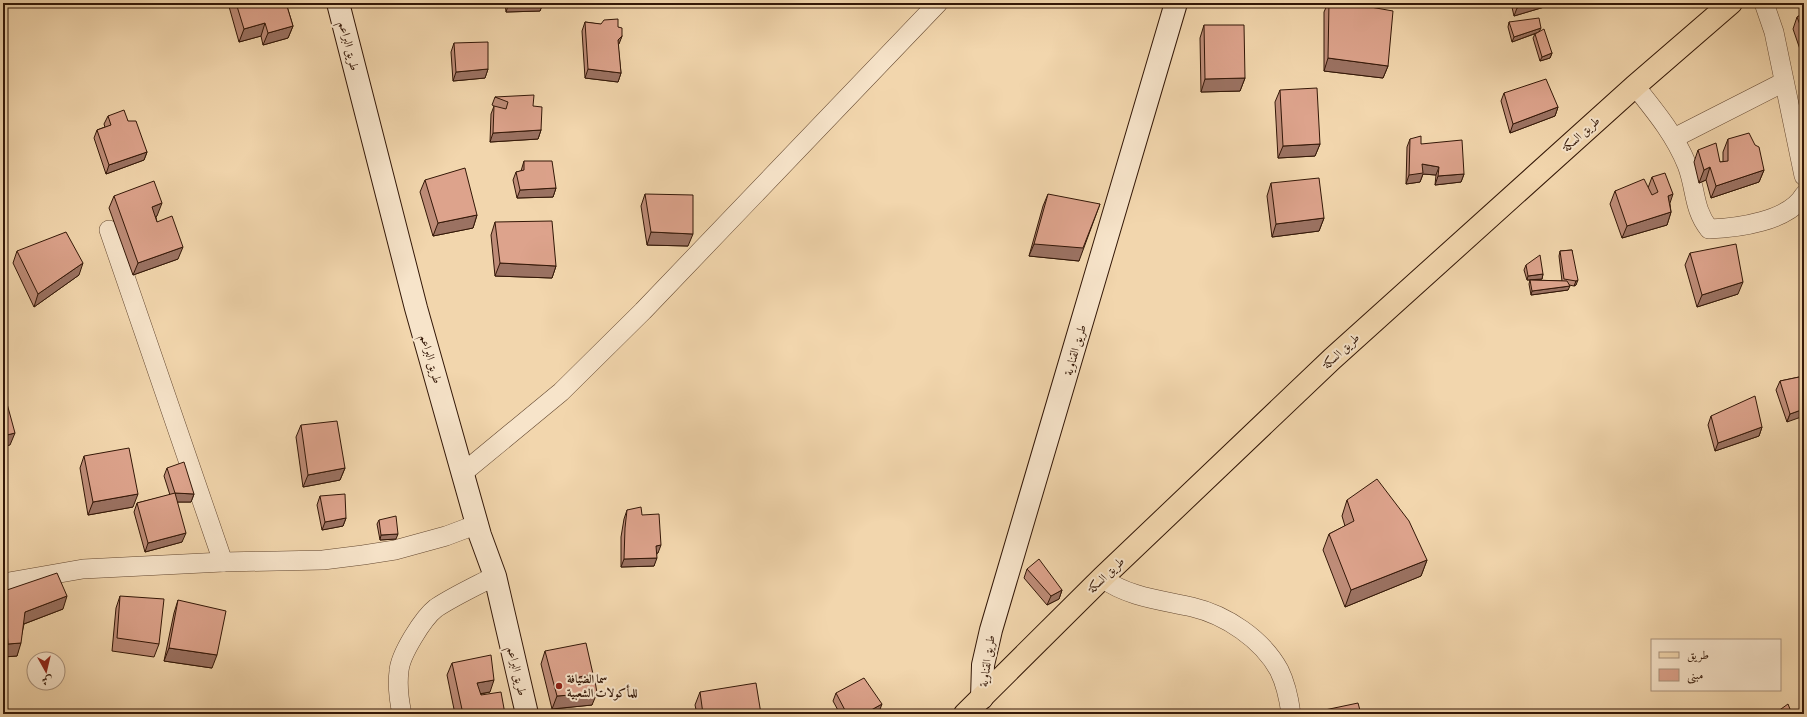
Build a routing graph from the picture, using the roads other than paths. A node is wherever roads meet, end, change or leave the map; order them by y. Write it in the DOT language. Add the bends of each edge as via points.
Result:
graph roads {
  1 [pos="338,3"];
  2 [pos="938,3"];
  3 [pos="1176,3"];
  4 [pos="1731,3"];
  5 [pos="1764,3"];
  6 [pos="1784,82"];
  7 [pos="1635,86"];
  8 [pos="1674,138"];
  9 [pos="1804,176"];
  10 [pos="1804,195"];
  11 [pos="109,230"];
  12 [pos="464,472"];
  13 [pos="478,524"];
  14 [pos="223,562"];
  15 [pos="495,576"];
  16 [pos="1102,578"];
  17 [pos="3,583"];
  18 [pos="982,698"];
  19 [pos="402,714"];
  20 [pos="527,714"];
  21 [pos="965,714"];
  22 [pos="1291,714"];
  1 -- 12 [label="street, طريق البراعم" via="416,308"];
  2 -- 12 [label="street" via="643,311 561,392"];
  3 -- 18 [label="street, طريق القناوية" via="991,630 983,665"];
  4 -- 7 [label="main road, طريق السكة"];
  5 -- 6 [label="street" via="1774,32"];
  6 -- 8 [label="street"];
  6 -- 9 [label="street"];
  7 -- 8 [label="street"];
  7 -- 16 [label="main road, طريق السكة" via="1332,360"];
  8 -- 10 [label="street" via="1688,166 1692,192 1701,219 1709,228 1748,225 1783,215 1800,203"];
  11 -- 14 [label="street"];
  12 -- 13 [label="street, طريق البراعم"];
  13 -- 14 [label="street" via="395,550 323,560"];
  13 -- 15 [label="street, طريق البراعم"];
  14 -- 17 [label="street" via="83,569"];
  15 -- 19 [label="street" via="436,609 424,620 412,638 399,669 398,694"];
  15 -- 20 [label="street, طريق البراعم"];
  16 -- 18 [label="main road, طريق السكة"];
  16 -- 22 [label="street" via="1139,596 1194,608 1226,620 1243,630 1271,657 1280,671 1288,693"];
  18 -- 21 [label="main road, طريق السكة"];
}
